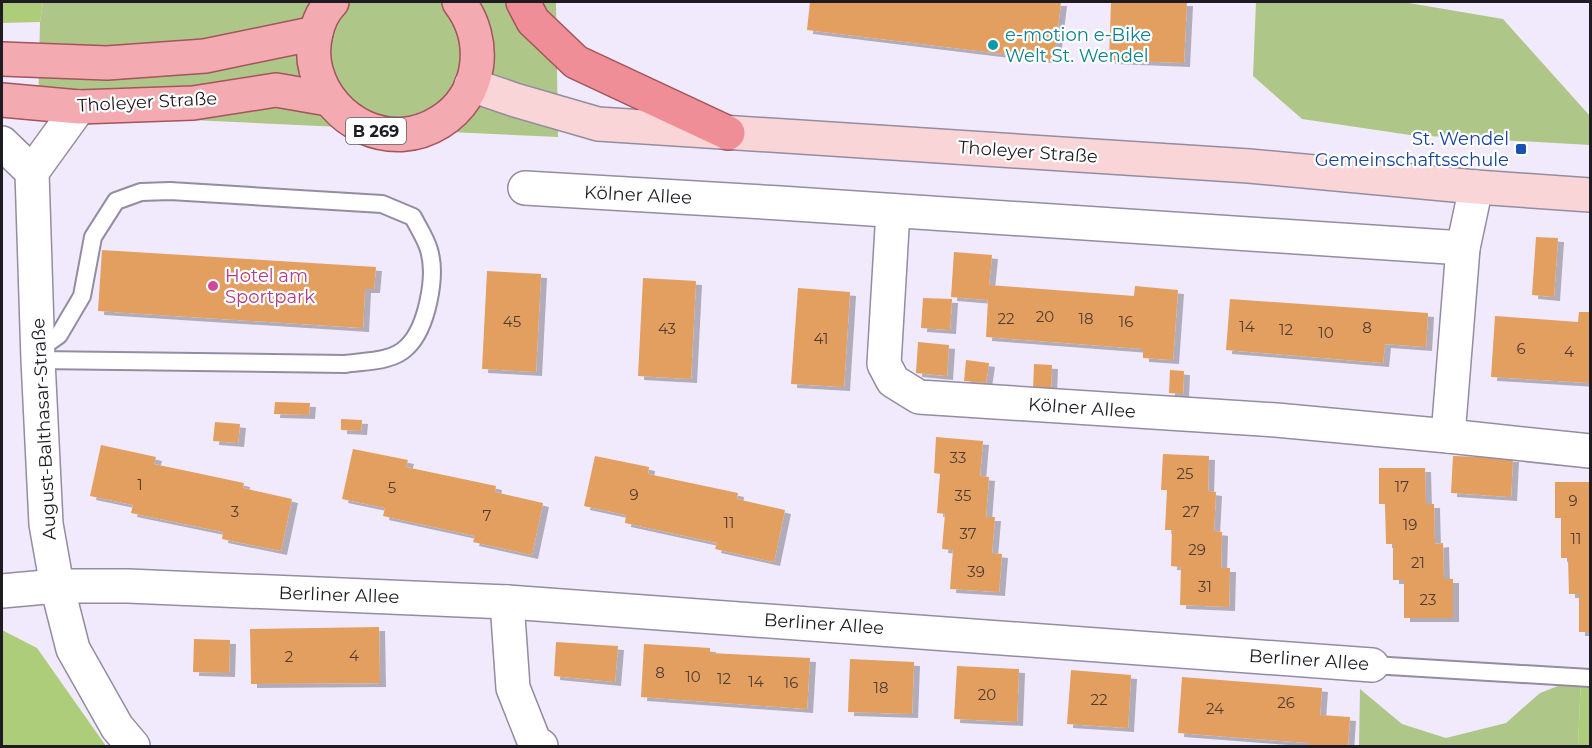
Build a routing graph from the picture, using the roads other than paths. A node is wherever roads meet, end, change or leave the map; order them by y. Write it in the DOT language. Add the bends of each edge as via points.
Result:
graph roads {
  1 [pos="332,2"];
  2 [pos="459,2"];
  3 [pos="523,2"];
  4 [pos="316,33"];
  5 [pos="2,59"];
  6 [pos="471,85"];
  7 [pos="328,99"];
  8 [pos="2,100"];
  9 [pos="79,107"];
  10 [pos="728,133"];
  11 [pos="2,143"];
  12 [pos="32,172"];
  13 [pos="1476,187"];
  14 [pos="525,188"];
  15 [pos="1590,195"];
  16 [pos="893,211"];
  17 [pos="1463,248"];
  18 [pos="38,355"];
  19 [pos="1448,436"];
  20 [pos="1590,451"];
  21 [pos="57,586"];
  22 [pos="2,591"];
  23 [pos="507,602"];
  24 [pos="1372,664"];
  25 [pos="1590,678"];
  26 [pos="133,747"];
  27 [pos="541,747"];
  1 -- 4 [label="main road, B 269"];
  2 -- 6 [label="main road, B 269" via="469,15 477,38 478,62"];
  3 -- 10 [label="highway" via="533,21 576,62"];
  4 -- 5 [label="main road" via="205,56 107,63"];
  4 -- 7 [label="main road, B 269" via="315,67"];
  6 -- 7 [label="main road, B 269" via="458,106 439,123 416,132 391,134 366,129 344,117"];
  6 -- 10 [label="main road, Tholeyer Straße" via="598,124"];
  7 -- 9 [label="main road, Tholeyer Straße / B 269" via="276,90 193,103"];
  8 -- 9 [label="main road, Tholeyer Straße / B 269"];
  9 -- 12 [label="street"];
  10 -- 13 [label="main road, Tholeyer Straße" via="1249,166"];
  11 -- 12 [label="street"];
  12 -- 18 [label="street, August-Balthasar-Straße"];
  13 -- 15 [label="main road, Tholeyer Straße"];
  13 -- 17 [label="street"];
  14 -- 16 [label="street, Kölner Allee"];
  16 -- 17 [label="street, Kölner Allee"];
  16 -- 19 [label="street, Kölner Allee" via="884,364 893,381 919,398 1276,420"];
  17 -- 19 [label="street"];
  18 -- 18 [label="lane" via="59,335 82,297 93,237 116,201 141,192 382,204 413,217 429,251 431,295 419,329 407,348 388,358 345,364"];
  18 -- 21 [label="street, August-Balthasar-Straße" via="46,524"];
  19 -- 20 [label="street, Kölner Allee"];
  21 -- 22 [label="street, Berliner Allee"];
  21 -- 23 [label="street, Berliner Allee"];
  21 -- 26 [label="street, August-Balthasar-Straße" via="73,649 117,727"];
  23 -- 24 [label="street, Berliner Allee"];
  23 -- 27 [label="street" via="513,688 534,741"];
  24 -- 25 [label="lane, Berliner Allee"];
}
